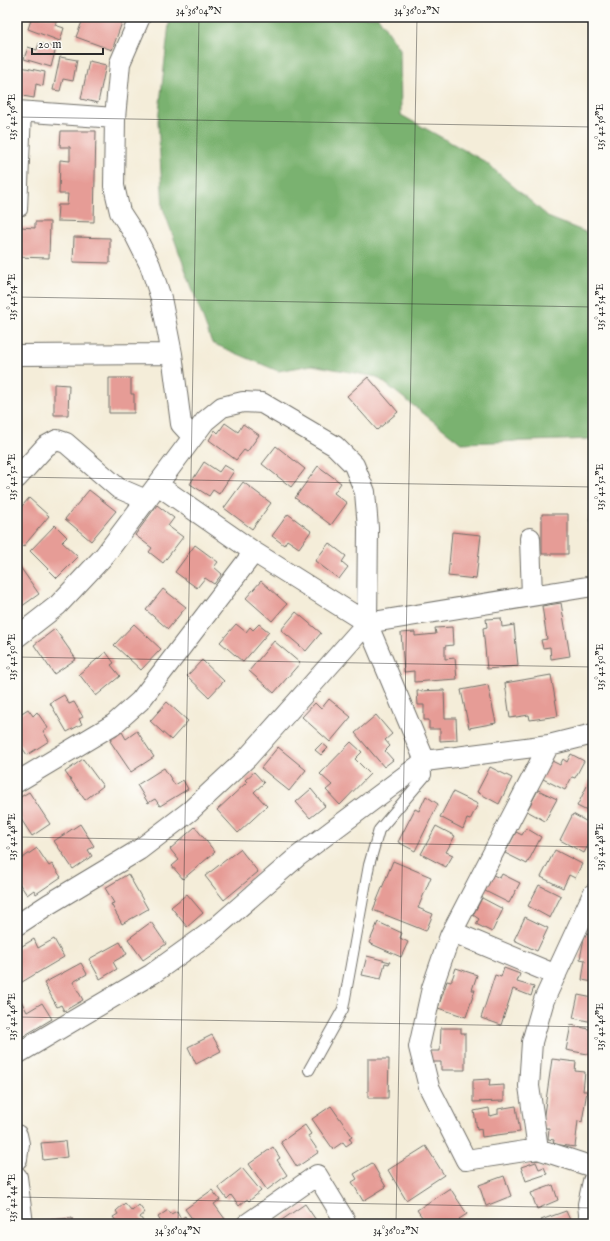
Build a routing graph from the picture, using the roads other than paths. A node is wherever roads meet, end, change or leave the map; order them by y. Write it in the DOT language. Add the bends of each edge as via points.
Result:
graph roads {
  1 [pos="140,17"];
  2 [pos="21,111"];
  3 [pos="115,118"];
  4 [pos="22,210"];
  5 [pos="172,354"];
  6 [pos="17,355"];
  7 [pos="193,437"];
  8 [pos="17,478"];
  9 [pos="152,492"];
  10 [pos="530,538"];
  11 [pos="254,552"];
  12 [pos="593,586"];
  13 [pos="532,596"];
  14 [pos="366,623"];
  15 [pos="17,637"];
  16 [pos="593,734"];
  17 [pos="550,745"];
  18 [pos="425,761"];
  19 [pos="17,782"];
  20 [pos="591,904"];
  21 [pos="17,925"];
  22 [pos="453,932"];
  23 [pos="556,975"];
  24 [pos="17,1054"];
  25 [pos="308,1070"];
  26 [pos="17,1135"];
  27 [pos="538,1149"];
  28 [pos="17,1159"];
  29 [pos="593,1167"];
  30 [pos="17,1178"];
  31 [pos="593,1181"];
  32 [pos="23,1224"];
  33 [pos="246,1224"];
  34 [pos="341,1224"];
  35 [pos="590,1224"];
  1 -- 3 [label="street" via="120,63"];
  2 -- 3 [label="street"];
  2 -- 4 [label="lane"];
  3 -- 5 [label="street" via="114,186 120,212 150,265 161,298"];
  5 -- 6 [label="street"];
  5 -- 7 [label="street" via="181,424"];
  7 -- 9 [label="street"];
  7 -- 14 [label="street" via="205,421 222,407 242,402 262,403 335,446 354,465 365,492 368,528"];
  8 -- 9 [label="street" via="46,446 57,440 66,442 118,488"];
  9 -- 11 [label="street"];
  9 -- 15 [label="street" via="105,555 58,606"];
  10 -- 13 [label="street"];
  11 -- 14 [label="street"];
  11 -- 19 [label="street" via="140,701 114,724"];
  12 -- 13 [label="street"];
  13 -- 14 [label="street"];
  14 -- 18 [label="street"];
  14 -- 21 [label="street" via="247,758 190,811 139,850"];
  16 -- 17 [label="street"];
  17 -- 18 [label="street"];
  17 -- 22 [label="street"];
  18 -- 24 [label="street" via="297,857 212,931 152,974"];
  18 -- 25 [label="lane" via="426,775 379,830 368,866 342,1009"];
  20 -- 23 [label="street"];
  22 -- 23 [label="street"];
  22 -- 27 [label="street" via="432,988 419,1047 429,1087 466,1160"];
  23 -- 27 [label="street" via="544,1000 532,1042 529,1086"];
  26 -- 28 [label="street"];
  27 -- 29 [label="street"];
  30 -- 32 [label="street"];
  31 -- 35 [label="street" via="588,1204"];
  33 -- 34 [label="street" via="317,1175 345,1221"];
}
